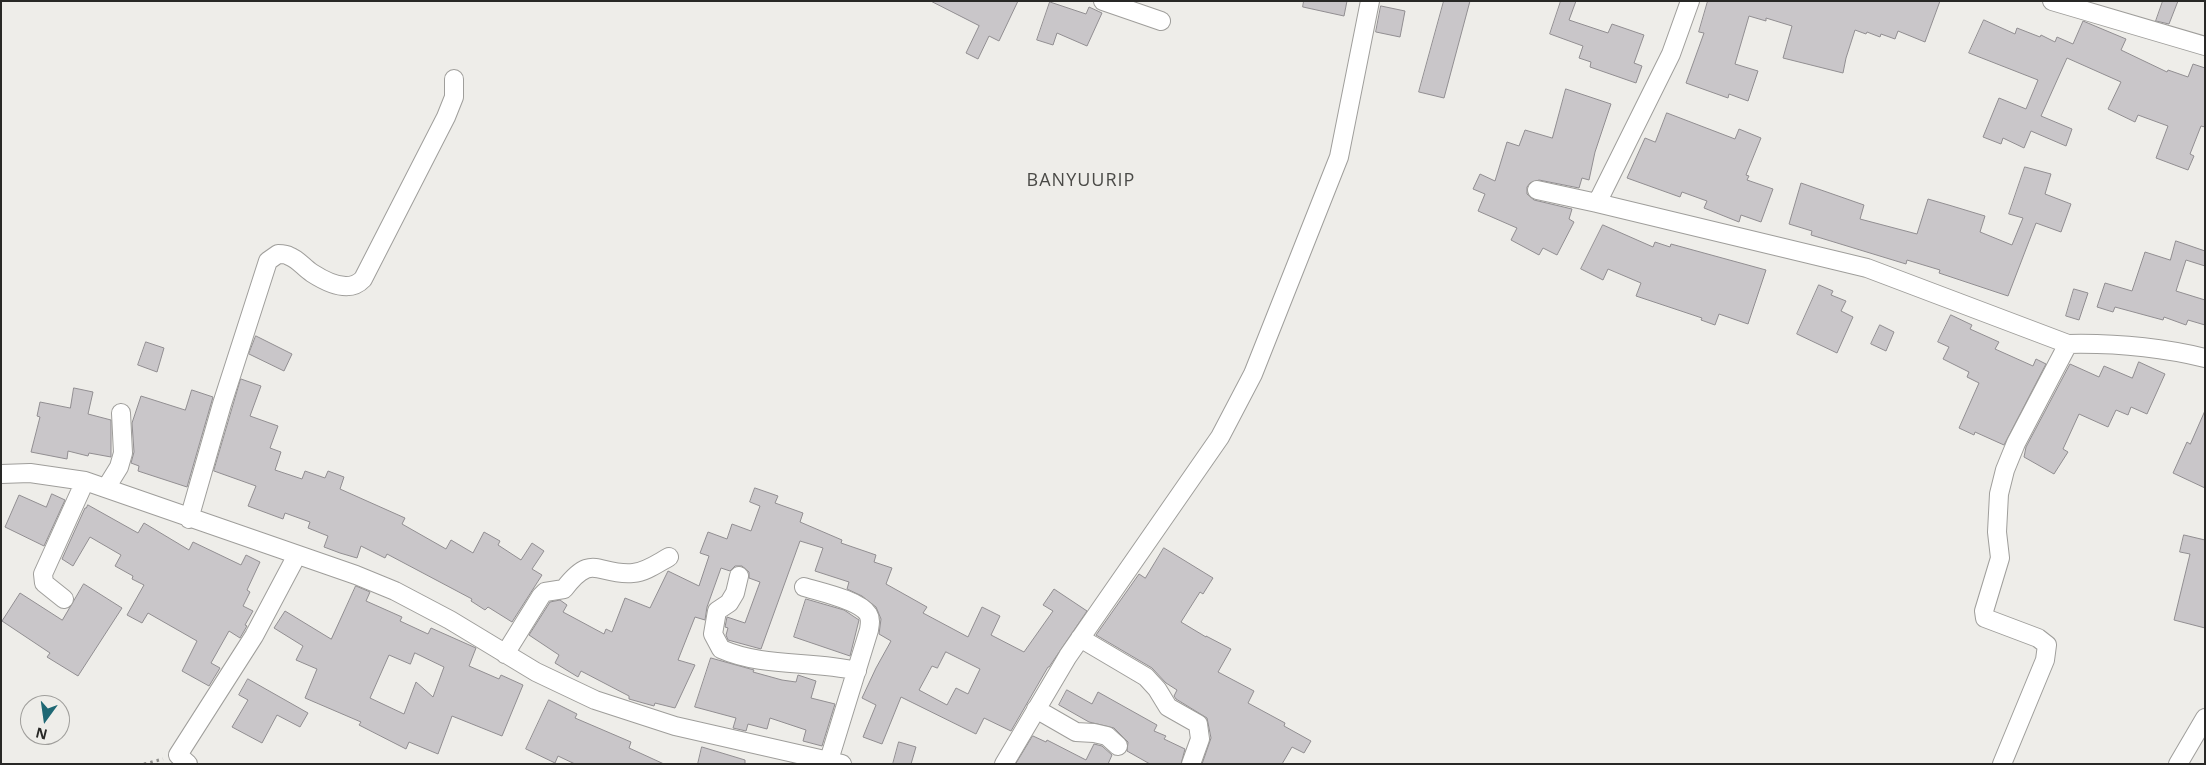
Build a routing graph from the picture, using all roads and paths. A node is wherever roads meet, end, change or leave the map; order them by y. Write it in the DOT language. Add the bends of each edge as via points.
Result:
graph roads {
  1 [pos="1103,1"];
  2 [pos="1370,1"];
  3 [pos="1690,1"];
  4 [pos="2052,1"];
  5 [pos="1161,21"];
  6 [pos="2205,46"];
  7 [pos="454,80"];
  8 [pos="1537,190"];
  9 [pos="1597,202"];
  10 [pos="2068,344"];
  11 [pos="2205,358"];
  12 [pos="121,413"];
  13 [pos="1,474"];
  14 [pos="85,481"];
  15 [pos="106,488"];
  16 [pos="189,519"];
  17 [pos="298,555"];
  18 [pos="669,557"];
  19 [pos="740,576"];
  20 [pos="804,587"];
  21 [pos="64,598"];
  22 [pos="1080,638"];
  23 [pos="506,654"];
  24 [pos="857,671"];
  25 [pos="1036,709"];
  26 [pos="2205,718"];
  27 [pos="1118,746"];
  28 [pos="825,761"];
  29 [pos="188,764"];
  30 [pos="1004,764"];
  31 [pos="1191,764"];
  32 [pos="2002,764"];
  33 [pos="2178,764"];
  1 -- 5 [label="street"];
  2 -- 22 [label="street" via="1340,158 1253,374 1220,437"];
  3 -- 9 [label="street" via="1670,54"];
  4 -- 6 [label="street"];
  7 -- 16 [label="street" via="454,96 446,117 358,284 339,285 311,273 292,256 285,254 278,254 268,261"];
  8 -- 9 [label="street"];
  9 -- 10 [label="street" via="1868,268"];
  10 -- 11 [label="street" via="2152,346"];
  10 -- 32 [label="street" via="2016,443 2000,494 1997,532 2000,558 1985,618 2038,638 2047,645 2045,660"];
  12 -- 15 [label="street" via="123,453 119,467"];
  13 -- 14 [label="street"];
  14 -- 15 [label="street"];
  14 -- 21 [label="street" via="43,574 44,583"];
  15 -- 16 [label="street"];
  16 -- 17 [label="street"];
  17 -- 23 [label="street" via="394,591"];
  17 -- 29 [label="street" via="254,636 178,755"];
  18 -- 23 [label="street" via="639,572 589,568 576,573 564,589 558,592 550,590 541,596"];
  19 -- 24 [label="street" via="729,603 717,611 713,634 721,650 760,661 820,664"];
  20 -- 24 [label="street" via="855,604 868,614 869,630"];
  22 -- 25 [label="street"];
  22 -- 31 [label="street" via="1146,677 1158,688 1168,707 1198,724 1200,739"];
  23 -- 28 [label="street" via="595,700 633,714"];
  24 -- 28 [label="street"];
  25 -- 27 [label="street" via="1072,730 1107,736"];
  25 -- 30 [label="street"];
  26 -- 33 [label="street"];
}
